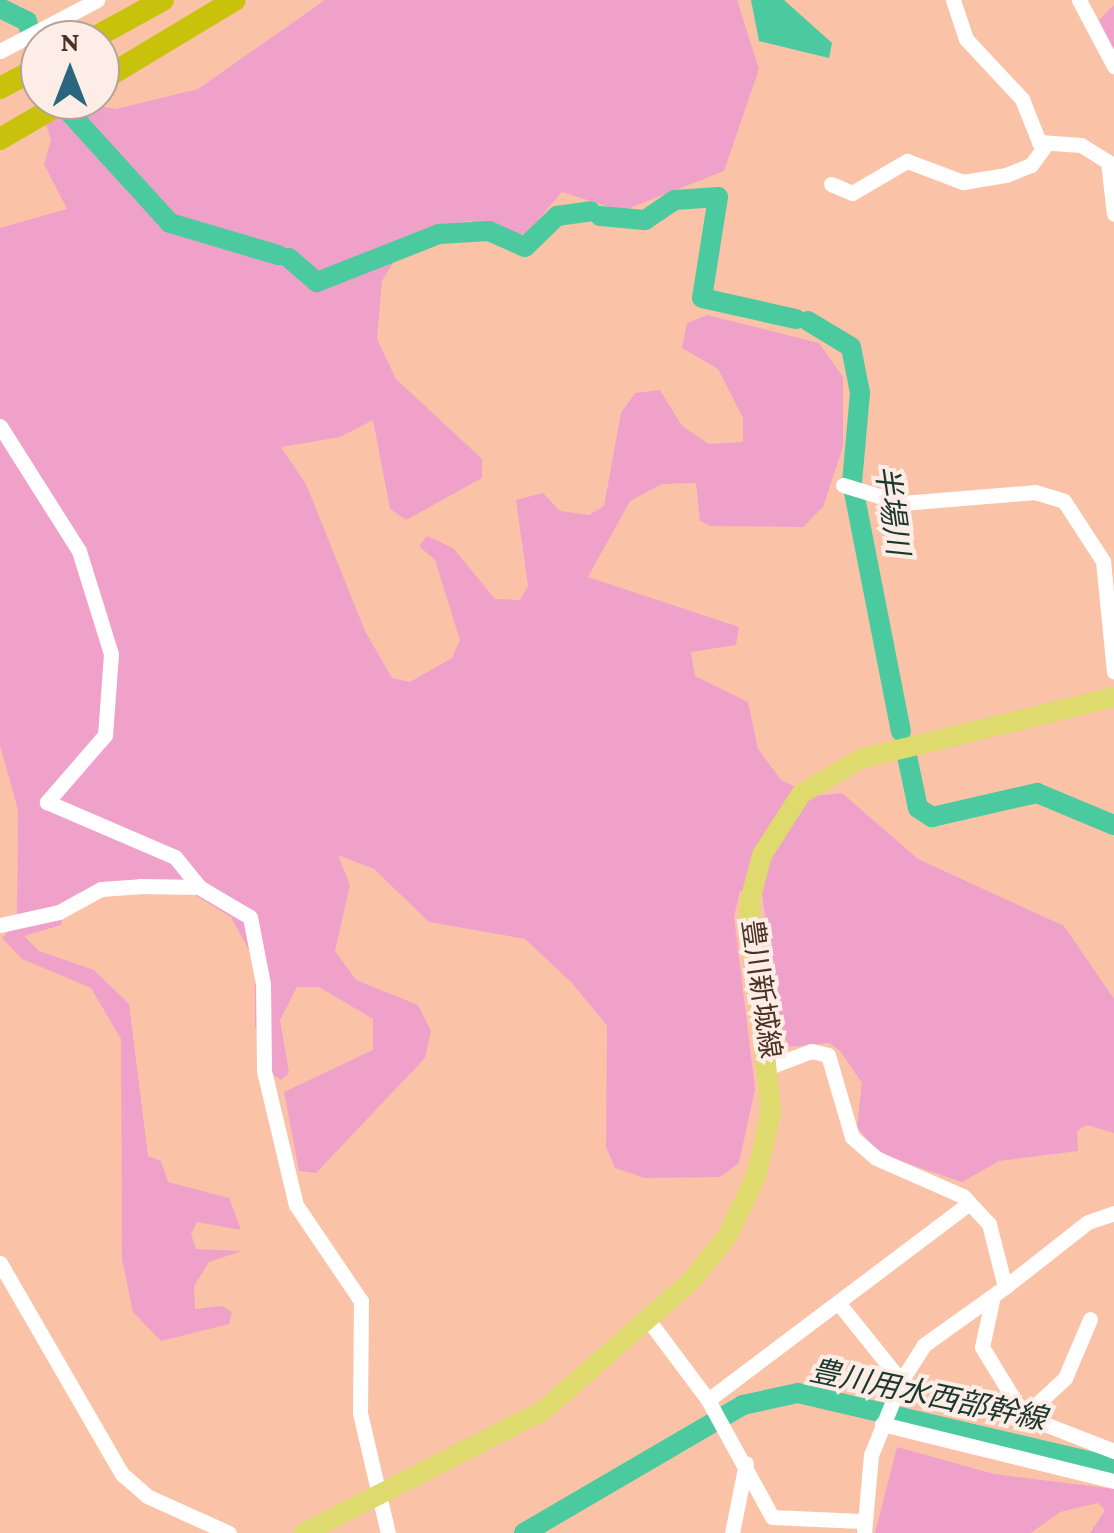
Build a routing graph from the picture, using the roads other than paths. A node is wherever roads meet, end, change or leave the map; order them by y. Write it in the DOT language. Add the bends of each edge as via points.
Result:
graph roads {
  1 [pos="96,0"];
  2 [pos="163,0"];
  3 [pos="235,0"];
  4 [pos="954,0"];
  5 [pos="1079,0"];
  6 [pos="120,24"];
  7 [pos="5,48"];
  8 [pos="1114,66"];
  9 [pos="120,68"];
  10 [pos="33,120"];
  11 [pos="9,134"];
  12 [pos="1114,143"];
  13 [pos="1045,146"];
  14 [pos="1108,162"];
  15 [pos="831,184"];
  16 [pos="1114,214"];
  17 [pos="0,426"];
  18 [pos="849,485"];
  19 [pos="1114,671"];
  20 [pos="1114,697"];
  21 [pos="199,887"];
  22 [pos="0,926"];
  23 [pos="772,1066"];
  24 [pos="968,1204"];
  25 [pos="1114,1214"];
  26 [pos="0,1263"];
  27 [pos="999,1292"];
  28 [pos="840,1305"];
  29 [pos="649,1320"];
  30 [pos="1090,1320"];
  31 [pos="900,1380"];
  32 [pos="710,1405"];
  33 [pos="1024,1416"];
  34 [pos="883,1422"];
  35 [pos="1114,1451"];
  36 [pos="746,1463"];
  37 [pos="1114,1481"];
  38 [pos="380,1496"];
  39 [pos="862,1527"];
  40 [pos="229,1533"];
  41 [pos="304,1533"];
  42 [pos="388,1533"];
  43 [pos="732,1533"];
  1 -- 7 [label="street"];
  2 -- 6 [label="highway"];
  3 -- 9 [label="highway"];
  4 -- 13 [label="street" via="966,39 1022,99"];
  5 -- 8 [label="street"];
  10 -- 11 [label="highway"];
  12 -- 14 [label="street"];
  13 -- 14 [label="street" via="1082,145"];
  13 -- 15 [label="street" via="1031,166 1006,175 963,182 907,161 852,194"];
  14 -- 16 [label="street"];
  17 -- 21 [label="street" via="79,551 110,644 106,735 47,802 175,857"];
  18 -- 19 [label="street" via="902,503 1035,492 1064,501 1102,561"];
  20 -- 23 [label="main road, 豊川新城線" via="860,759 801,794 762,855 750,904"];
  21 -- 22 [label="street" via="102,889 59,912"];
  21 -- 38 [label="street" via="250,917 264,1071 296,1206 361,1301 360,1414"];
  23 -- 24 [label="street" via="821,1050 862,1148"];
  23 -- 29 [label="main road, 豊川新城線" via="765,1148 744,1207 714,1255"];
  24 -- 27 [label="street" via="989,1224"];
  24 -- 28 [label="street"];
  25 -- 27 [label="street" via="1088,1222"];
  26 -- 40 [label="street" via="122,1474 148,1496"];
  27 -- 31 [label="street" via="924,1345"];
  27 -- 33 [label="street" via="982,1347"];
  28 -- 31 [label="street"];
  28 -- 32 [label="street"];
  29 -- 32 [label="street"];
  29 -- 38 [label="main road, 豊川新城線" via="544,1410"];
  30 -- 33 [label="street" via="1066,1378"];
  31 -- 34 [label="street"];
  32 -- 36 [label="street"];
  33 -- 35 [label="street"];
  34 -- 37 [label="street"];
  34 -- 39 [label="street"];
  36 -- 39 [label="street" via="772,1517"];
  36 -- 43 [label="street"];
  38 -- 41 [label="main road, 豊川新城線"];
  38 -- 42 [label="street"];
}
